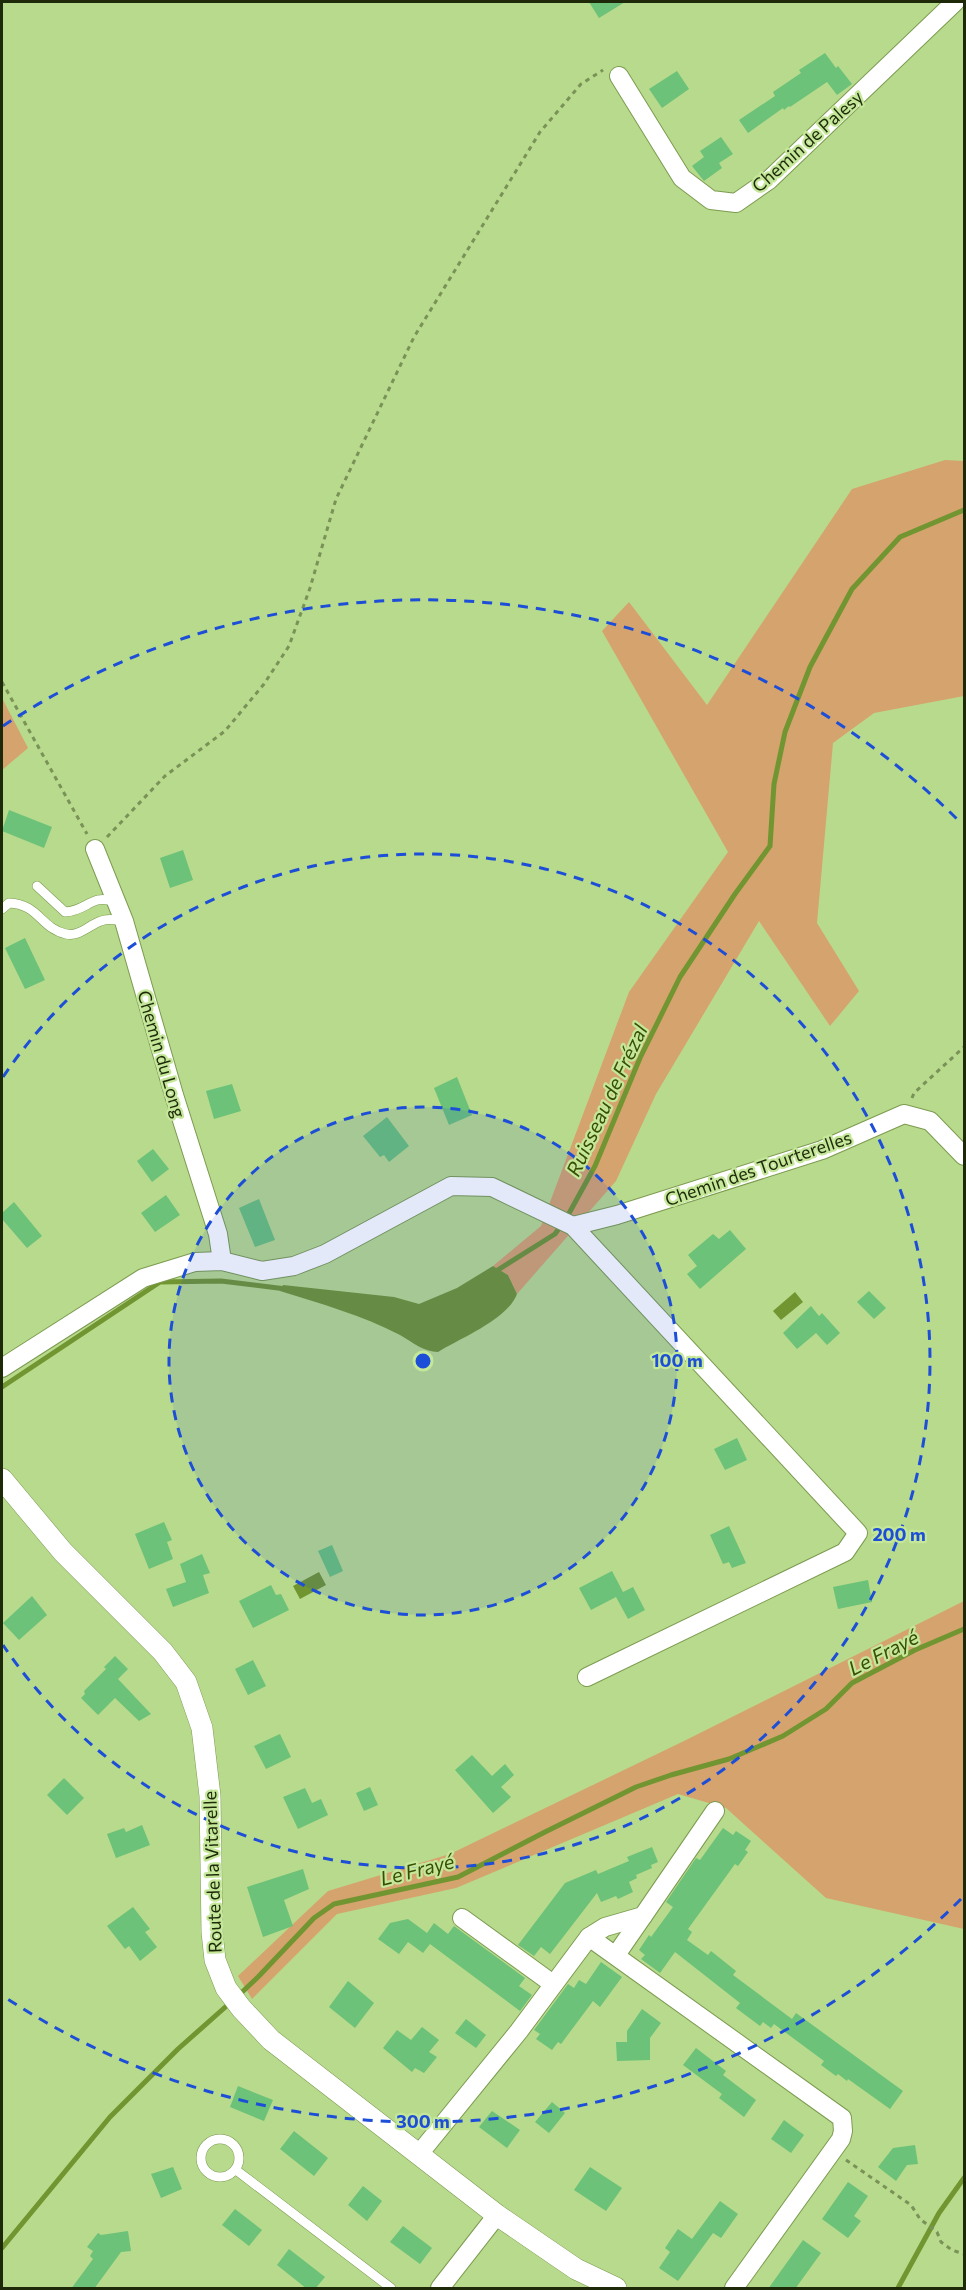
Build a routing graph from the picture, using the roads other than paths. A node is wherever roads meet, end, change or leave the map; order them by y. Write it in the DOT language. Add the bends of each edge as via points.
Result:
graph roads {
  1 [pos="955,2"];
  2 [pos="619,76"];
  3 [pos="95,849"];
  4 [pos="37,886"];
  5 [pos="117,903"];
  6 [pos="2,909"];
  7 [pos="124,921"];
  8 [pos="964,1156"];
  9 [pos="573,1226"];
  10 [pos="222,1262"];
  11 [pos="2,1368"];
  12 [pos="2,1479"];
  13 [pos="587,1677"];
  14 [pos="715,1810"];
  15 [pos="643,1916"];
  16 [pos="462,1918"];
  17 [pos="590,1936"];
  18 [pos="616,1955"];
  19 [pos="553,1984"];
  20 [pos="419,2154"];
  21 [pos="236,2170"];
  22 [pos="497,2215"];
  23 [pos="392,2289"];
  24 [pos="440,2289"];
  25 [pos="616,2289"];
  26 [pos="734,2289"];
  1 -- 2 [label="street, Chemin de Palesy" via="769,180 736,203 711,200 682,178"];
  3 -- 5 [label="street, Chemin du Long"];
  4 -- 5 [label="lane" via="65,912 76,912 104,897"];
  5 -- 7 [label="street, Chemin du Long"];
  6 -- 7 [label="lane" via="9,903 22,903 68,935 101,921"];
  7 -- 10 [label="street, Chemin du Long" via="218,1234"];
  8 -- 9 [label="street, Chemin des Tourterelles" via="930,1121 904,1114 822,1150"];
  9 -- 10 [label="street" via="492,1187 451,1186 325,1254 294,1266 262,1271"];
  9 -- 13 [label="street" via="858,1533 845,1552"];
  10 -- 11 [label="street" via="195,1262 143,1278"];
  12 -- 20 [label="street, Route de la Vitarelle" via="63,1552 163,1652 186,1682 202,1728 210,1796 214,1950 228,1989 272,2040"];
  14 -- 15 [label="street"];
  15 -- 17 [label="street" via="605,1927"];
  15 -- 18 [label="street"];
  16 -- 19 [label="street"];
  17 -- 18 [label="street"];
  17 -- 19 [label="street"];
  18 -- 26 [label="street" via="839,2115 844,2123 832,2151"];
  19 -- 20 [label="street"];
  20 -- 22 [label="street, Route de la Vitarelle"];
  21 -- 21 [label="lane" via="239,2154 235,2146 220,2139 205,2147 202,2163 212,2176 221,2178"];
  21 -- 23 [label="lane"];
  22 -- 24 [label="street"];
  22 -- 25 [label="street, Route de la Vitarelle" via="576,2269"];
}
